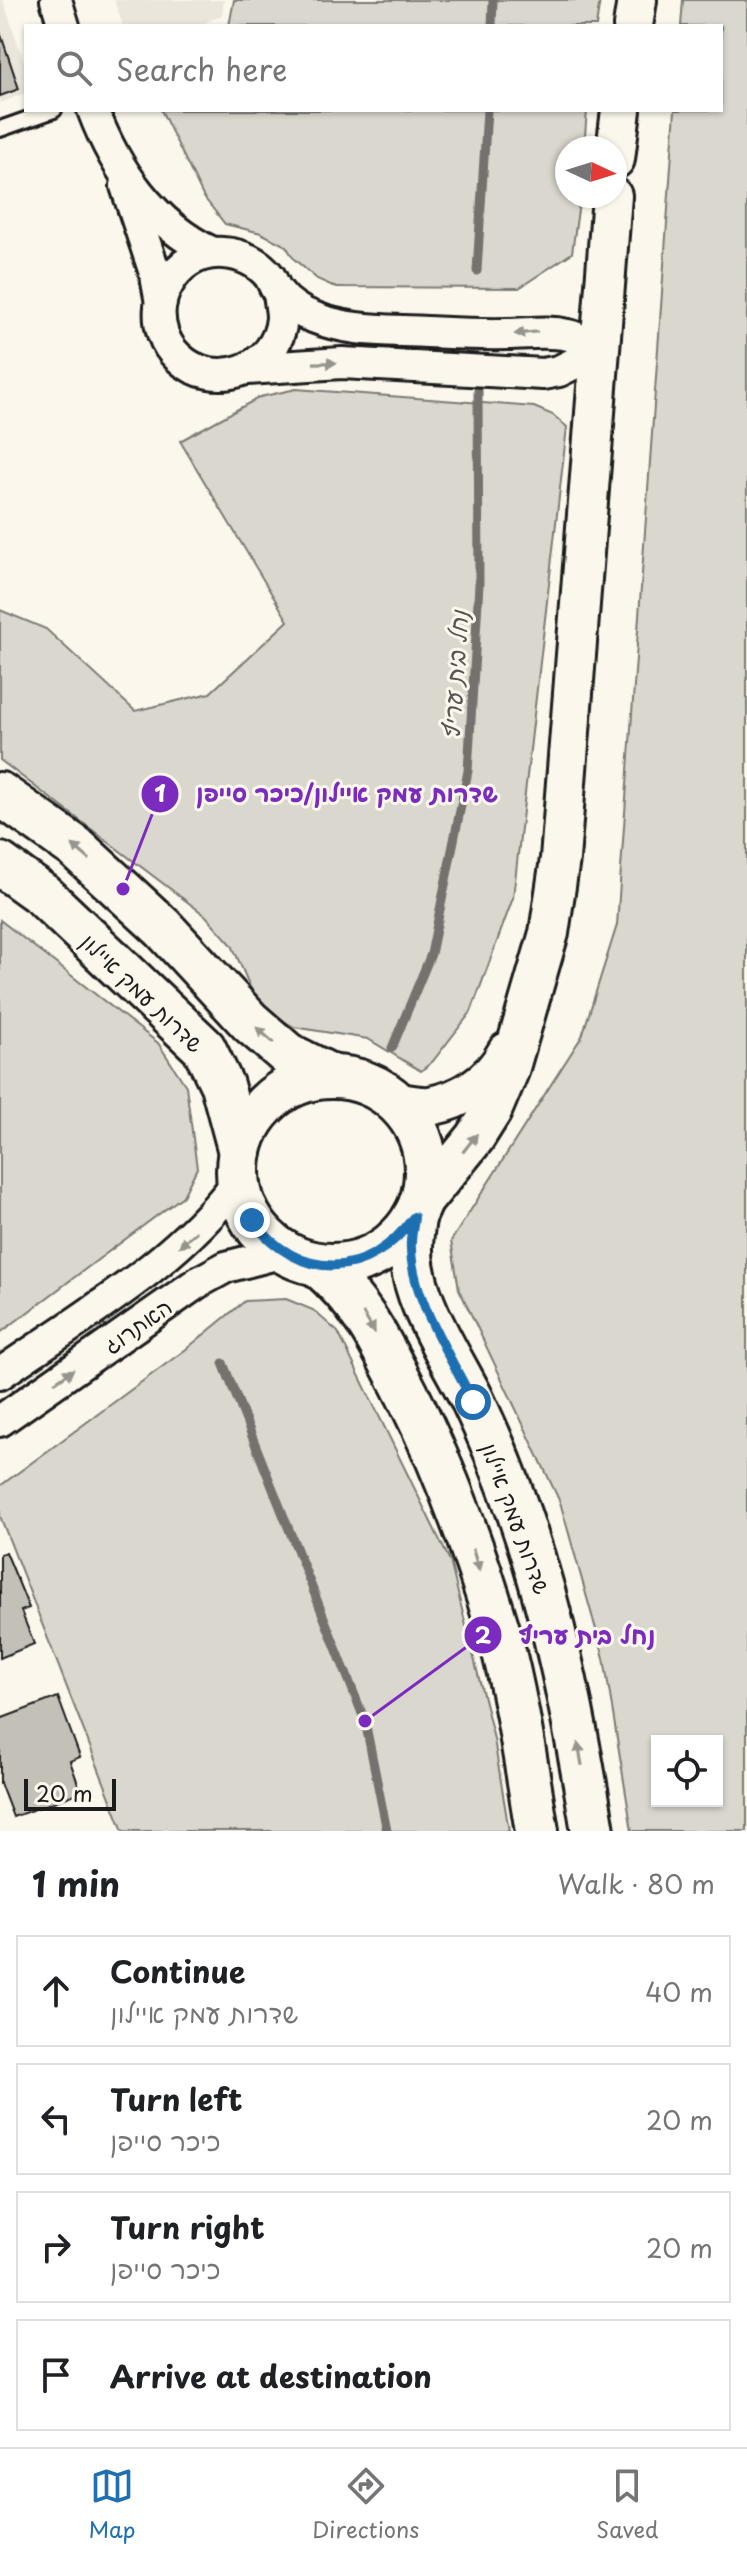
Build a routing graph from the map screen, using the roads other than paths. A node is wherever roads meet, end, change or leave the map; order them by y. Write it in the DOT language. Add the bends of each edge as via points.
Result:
graph roads {
  1 [pos="56,0"];
  2 [pos="637,0"];
  3 [pos="63,24"];
  4 [pos="633,24"];
  5 [pos="48,112"];
  6 [pos="94,112"];
  7 [pos="621,112"];
  8 [pos="0,129"];
  9 [pos="618,136"];
  10 [pos="120,165"];
  11 [pos="611,208"];
  12 [pos="213,253"];
  13 [pos="279,294"];
  14 [pos="161,303"];
  15 [pos="601,350"];
  16 [pos="247,369"];
  17 [pos="0,794"];
  18 [pos="0,864"];
  19 [pos="521,1024"];
  20 [pos="331,1076"];
  21 [pos="398,1103"];
  22 [pos="239,1166"];
  23 [pos="418,1210"];
  24 [pos="301,1258"];
  25 [pos="0,1374"];
  26 [pos="0,1421"];
  27 [pos="537,1831"];
  28 [pos="593,1831"];
  1 -- 3 [label="street"];
  2 -- 4 [label="street"];
  5 -- 8 [label="lane"];
  6 -- 10 [label="street"];
  7 -- 9 [label="street"];
  10 -- 12 [label="street" via="167,223"];
  10 -- 14 [label="street"];
  11 -- 15 [label="street"];
  12 -- 13 [label="street" via="253,261"];
  12 -- 14 [label="street" via="182,266"];
  15 -- 13 [label="street, one-way" via="570,335 541,331 364,330 315,318"];
  13 -- 16 [label="street" via="277,339"];
  14 -- 16 [label="street" via="165,339 189,366 223,375"];
  16 -- 15 [label="street, one-way" via="342,363 543,374"];
  15 -- 19 [label="street" via="556,895 538,977"];
  20 -- 17 [label="main road, one-way" via="287,1054 75,847"];
  18 -- 22 [label="main road, שדרות עמק איילון" via="43,895 204,1048 222,1085"];
  19 -- 21 [label="street" via="490,1076 469,1093 427,1106"];
  23 -- 19 [label="street, one-way" via="492,1111"];
  20 -- 21 [label="main road" via="356,1078"];
  20 -- 22 [label="main road" via="300,1081 272,1098 251,1122"];
  21 -- 23 [label="main road" via="412,1120 426,1160"];
  22 -- 24 [label="main road" via="242,1199 252,1220 266,1238"];
  22 -- 25 [label="street, האתרוג, one-way" via="216,1211 171,1253"];
  23 -- 24 [label="main road" via="401,1236 363,1260 341,1265"];
  28 -- 23 [label="main road, שדרות עמק איילון, one-way" via="570,1696 518,1511 415,1278 411,1249"];
  26 -- 24 [label="street, האתרוג, one-way" via="226,1267"];
  24 -- 27 [label="main road, one-way" via="343,1286 375,1333 423,1426 466,1530 499,1635"];
}
